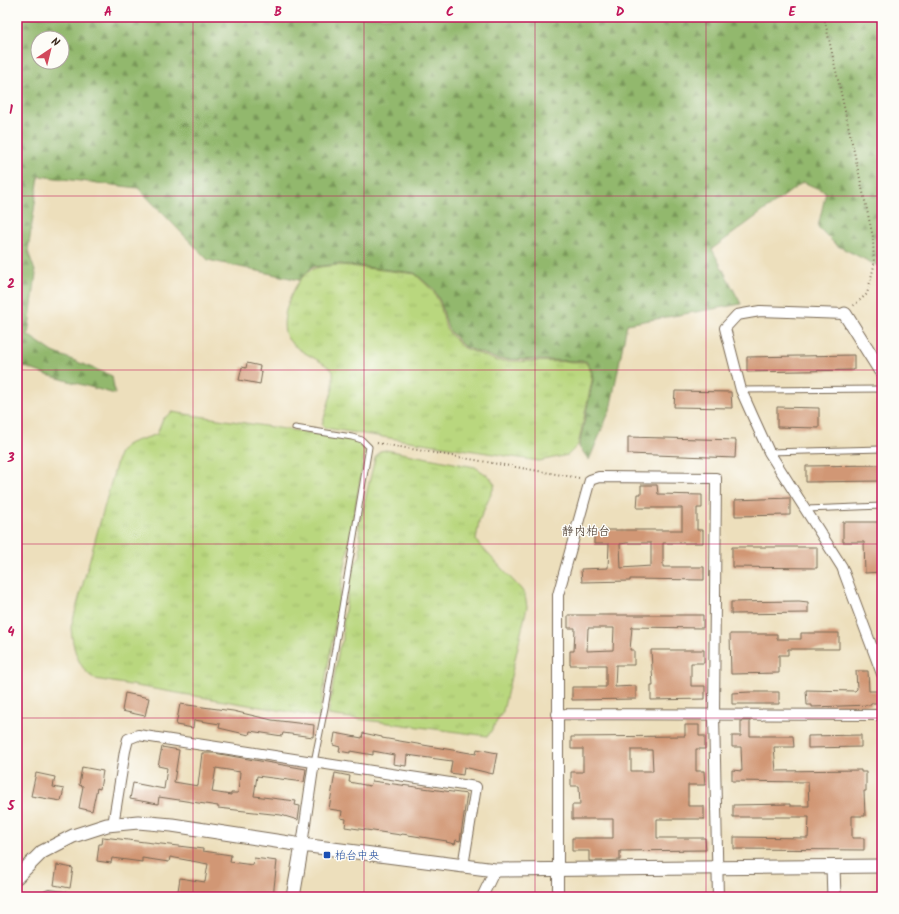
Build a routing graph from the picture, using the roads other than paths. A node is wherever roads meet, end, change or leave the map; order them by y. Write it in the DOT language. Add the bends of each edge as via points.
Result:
graph roads {
  1 [pos="845,314"];
  2 [pos="882,373"];
  3 [pos="882,389"];
  4 [pos="741,390"];
  5 [pos="295,428"];
  6 [pos="882,449"];
  7 [pos="769,452"];
  8 [pos="882,506"];
  9 [pos="807,509"];
  10 [pos="882,673"];
  11 [pos="557,714"];
  12 [pos="714,715"];
  13 [pos="882,715"];
  14 [pos="314,762"];
  15 [pos="113,825"];
  16 [pos="302,845"];
  17 [pos="463,866"];
  18 [pos="882,866"];
  19 [pos="833,867"];
  20 [pos="718,868"];
  21 [pos="495,870"];
  22 [pos="557,870"];
  23 [pos="17,876"];
  24 [pos="45,897"];
  25 [pos="64,897"];
  26 [pos="294,897"];
  27 [pos="482,897"];
  28 [pos="558,897"];
  29 [pos="718,897"];
  30 [pos="834,897"];
  1 -- 2 [label="street"];
  1 -- 4 [label="street" via="760,310 737,316 725,328"];
  3 -- 4 [label="lane"];
  4 -- 7 [label="street"];
  5 -- 14 [label="lane" via="352,437 362,440 369,448"];
  6 -- 7 [label="lane"];
  7 -- 9 [label="street"];
  8 -- 9 [label="lane"];
  9 -- 10 [label="street" via="842,567"];
  11 -- 12 [label="street"];
  11 -- 12 [label="street" via="558,596 590,480 598,477 716,478"];
  11 -- 22 [label="street"];
  12 -- 13 [label="street"];
  12 -- 20 [label="street"];
  14 -- 15 [label="street" via="138,735 128,739"];
  14 -- 16 [label="street"];
  14 -- 17 [label="street" via="476,787"];
  15 -- 16 [label="street" via="138,822 172,825"];
  15 -- 23 [label="street" via="73,836 42,852"];
  16 -- 17 [label="street"];
  16 -- 26 [label="street"];
  17 -- 21 [label="street"];
  18 -- 19 [label="street"];
  19 -- 20 [label="street"];
  19 -- 30 [label="street"];
  20 -- 22 [label="street"];
  20 -- 29 [label="street"];
  21 -- 22 [label="street"];
  21 -- 27 [label="street"];
  22 -- 28 [label="street"];
  24 -- 25 [label="street"];
}
